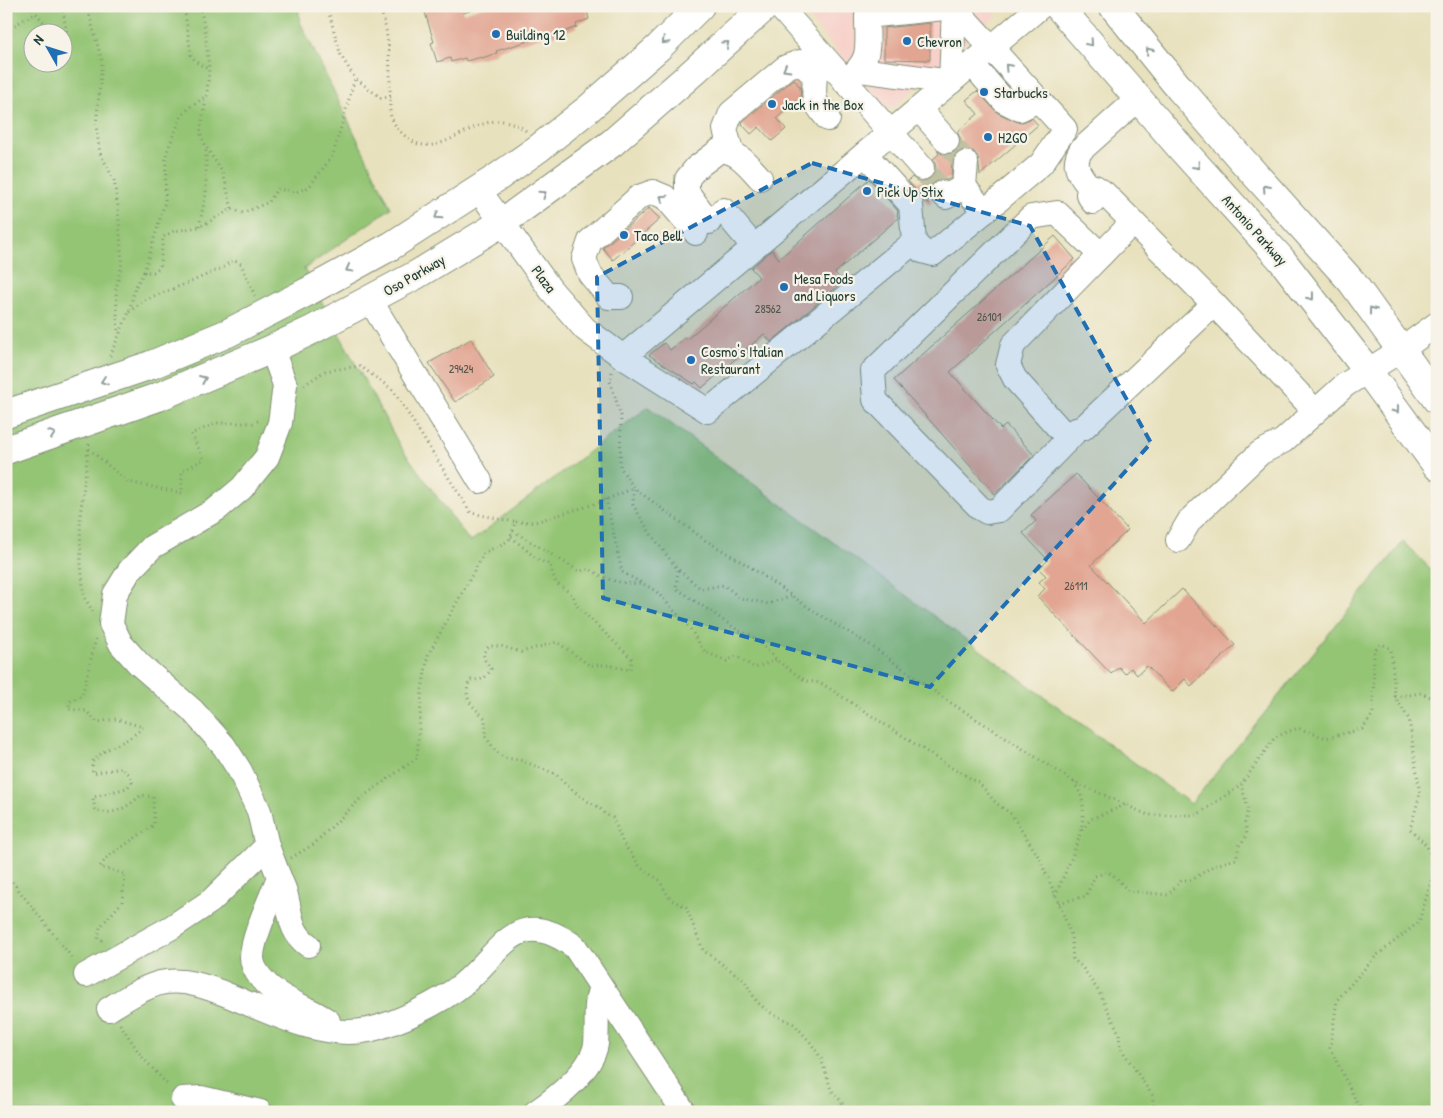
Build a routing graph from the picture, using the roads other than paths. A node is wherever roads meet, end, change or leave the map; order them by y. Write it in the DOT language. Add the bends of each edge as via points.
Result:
graph roads {
  1 [pos="700,6"];
  2 [pos="766,6"];
  3 [pos="779,6"];
  4 [pos="1041,6"];
  5 [pos="1058,6"];
  6 [pos="1113,6"];
  7 [pos="954,7"];
  8 [pos="991,49"];
  9 [pos="973,65"];
  10 [pos="853,76"];
  11 [pos="951,82"];
  12 [pos="1180,89"];
  13 [pos="1138,99"];
  14 [pos="1038,100"];
  15 [pos="919,109"];
  16 [pos="828,119"];
  17 [pos="890,133"];
  18 [pos="947,141"];
  19 [pos="731,151"];
  20 [pos="865,154"];
  21 [pos="922,168"];
  22 [pos="760,178"];
  23 [pos="957,181"];
  24 [pos="478,189"];
  25 [pos="984,212"];
  26 [pos="709,221"];
  27 [pos="503,222"];
  28 [pos="1128,227"];
  29 [pos="914,242"];
  30 [pos="754,247"];
  31 [pos="1101,255"];
  32 [pos="621,298"];
  33 [pos="370,300"];
  34 [pos="1214,304"];
  35 [pos="1437,324"];
  36 [pos="272,349"];
  37 [pos="1401,350"];
  38 [pos="620,355"];
  39 [pos="1367,370"];
  40 [pos="1437,400"];
  41 [pos="1315,411"];
  42 [pos="6,414"];
  43 [pos="1077,430"];
  44 [pos="6,450"];
  45 [pos="1437,466"];
  46 [pos="480,481"];
  47 [pos="1171,546"];
  48 [pos="274,863"];
  49 [pos="308,945"];
  50 [pos="86,975"];
  51 [pos="601,987"];
  52 [pos="109,1009"];
  53 [pos="346,1033"];
  54 [pos="183,1099"];
  55 [pos="260,1112"];
  56 [pos="536,1112"];
  57 [pos="684,1112"];
  1 -- 24 [label="main road, one-way" via="588,109 539,148"];
  27 -- 2 [label="main road, Oso Parkway, one-way" via="612,143"];
  3 -- 10 [label="street"];
  4 -- 8 [label="street"];
  5 -- 13 [label="main road, Antonio Parkway, one-way"];
  12 -- 6 [label="main road, one-way"];
  7 -- 8 [label="street"];
  7 -- 10 [label="street" via="867,16 867,57"];
  7 -- 11 [label="street"];
  8 -- 9 [label="street"];
  14 -- 8 [label="street, one-way"];
  9 -- 11 [label="street"];
  9 -- 14 [label="street" via="1004,101 1020,109"];
  10 -- 11 [label="street"];
  10 -- 17 [label="street"];
  11 -- 15 [label="street"];
  12 -- 13 [label="main road" via="1162,103 1148,95"];
  37 -- 12 [label="main road, one-way" via="1352,282"];
  13 -- 28 [label="street" via="1076,157 1078,172 1090,188 1098,188"];
  13 -- 39 [label="main road, Antonio Parkway, one-way" via="1280,259"];
  14 -- 25 [label="street" via="1065,129 1041,164"];
  15 -- 17 [label="street"];
  15 -- 18 [label="street"];
  16 -- 19 [label="street, one-way" via="815,105 814,76 800,62 786,67 730,113 725,128"];
  17 -- 20 [label="street"];
  17 -- 21 [label="street"];
  19 -- 22 [label="street"];
  19 -- 26 [label="street" via="720,150 687,179 687,192"];
  20 -- 29 [label="street" via="911,205"];
  20 -- 30 [label="street"];
  23 -- 25 [label="street"];
  24 -- 27 [label="street, Plaza"];
  24 -- 42 [label="main road, one-way, bridge" via="391,246 228,333 150,365"];
  25 -- 29 [label="street" via="933,254 922,251"];
  26 -- 30 [label="street"];
  26 -- 32 [label="street, one-way" via="653,192 640,197 590,241 584,259 590,274 609,297"];
  27 -- 33 [label="main road, Oso Parkway"];
  27 -- 38 [label="street, Plaza" via="551,290 585,329"];
  28 -- 31 [label="street"];
  28 -- 34 [label="street"];
  29 -- 38 [label="street, Plaza" via="708,411"];
  30 -- 38 [label="street"];
  31 -- 43 [label="street" via="1013,345 1008,365 1015,379 1064,434"];
  31 -- 43 [label="street" via="1057,213 1031,217 873,371 875,400 980,508 988,512 999,510"];
  33 -- 36 [label="main road, Oso Parkway"];
  33 -- 46 [label="street"];
  34 -- 41 [label="street"];
  34 -- 43 [label="street" via="1083,428"];
  35 -- 37 [label="street"];
  44 -- 36 [label="main road, Oso Parkway, one-way, bridge" via="158,398"];
  36 -- 48 [label="street" via="285,385 280,423 267,457 242,488 217,510 152,547 130,570 115,594 103,629 192,710 224,746 259,811"];
  37 -- 39 [label="street"];
  37 -- 40 [label="main road"];
  39 -- 41 [label="street"];
  39 -- 45 [label="main road, Antonio Parkway, one-way"];
  41 -- 47 [label="street" via="1283,441 1273,460 1204,525"];
  48 -- 49 [label="street" via="286,894 293,928"];
  48 -- 50 [label="street" via="172,927"];
  48 -- 53 [label="street" via="254,945 252,958 256,970 276,992"];
  51 -- 53 [label="street" via="575,947 560,936 542,930 528,930 510,937 464,983 442,999 395,1021"];
  51 -- 56 [label="street" via="596,998 596,1045 590,1060 554,1100"];
  51 -- 57 [label="street"];
  52 -- 53 [label="street" via="137,992 160,983 180,981 205,986 296,1022"];
  54 -- 55 [label="street" via="201,1098"];
}
